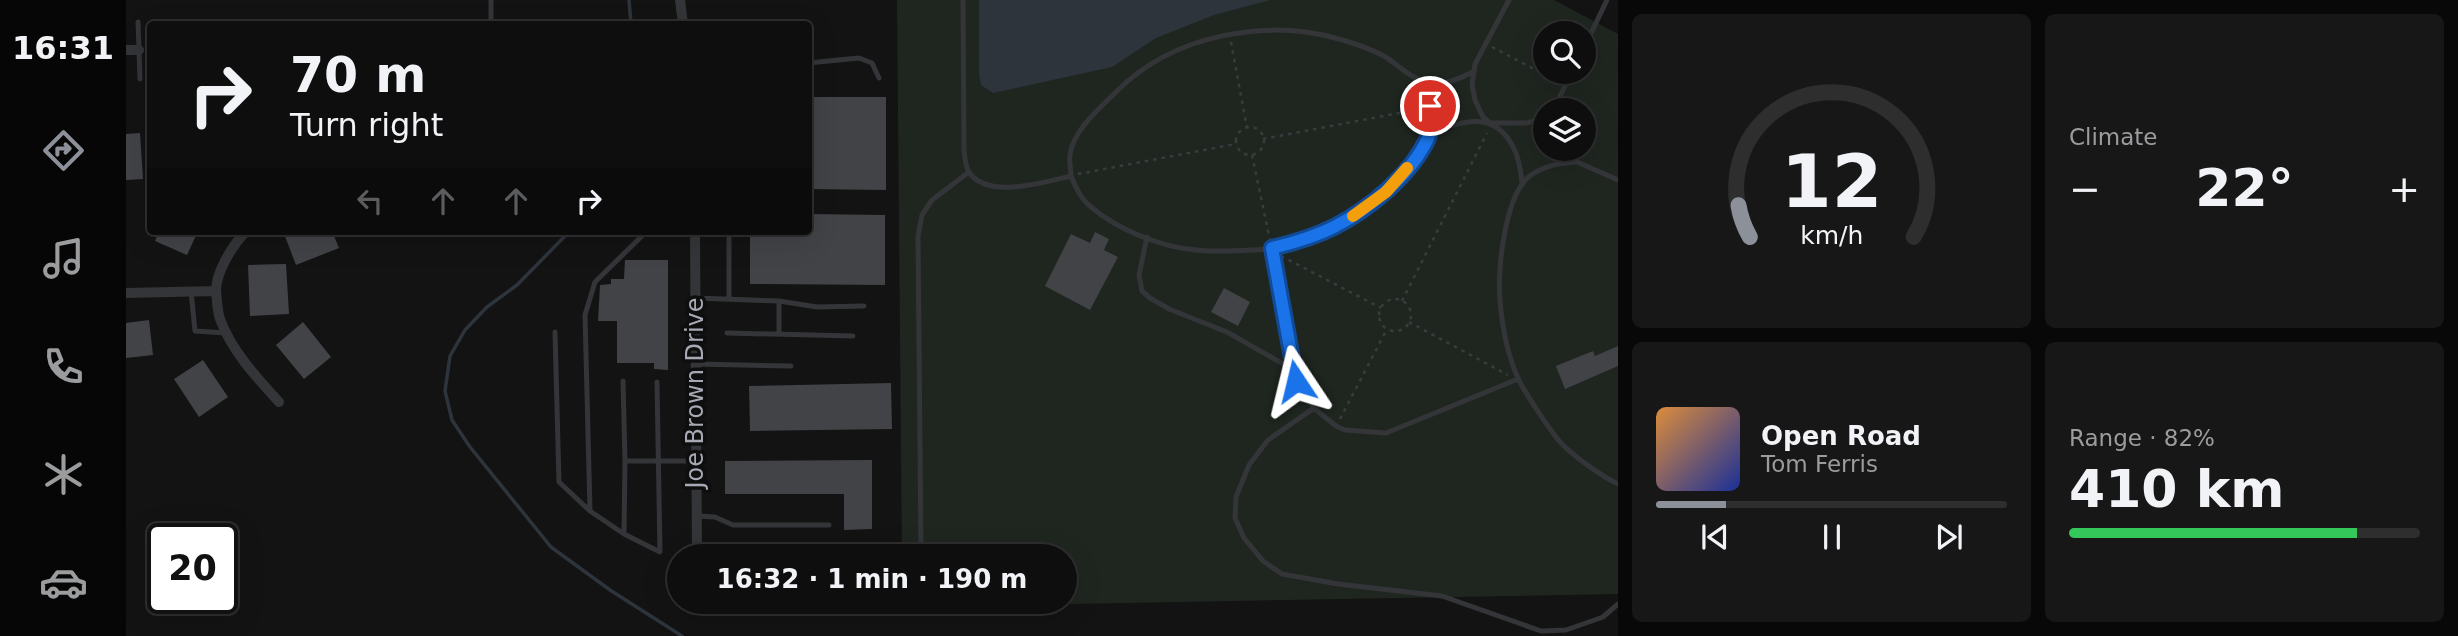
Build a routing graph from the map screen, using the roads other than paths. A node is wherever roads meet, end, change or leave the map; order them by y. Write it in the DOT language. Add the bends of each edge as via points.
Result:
graph roads {
  1 [pos="491,0"];
  2 [pos="680,0"];
  3 [pos="963,0"];
  4 [pos="1509,0"];
  5 [pos="1607,0"];
  6 [pos="491,21"];
  7 [pos="682,21"];
  8 [pos="138,22"];
  9 [pos="1596,23"];
  10 [pos="126,50"];
  11 [pos="139,50"];
  12 [pos="812,63"];
  13 [pos="1474,71"];
  14 [pos="878,78"];
  15 [pos="140,79"];
  16 [pos="1416,79"];
  17 [pos="1533,121"];
  18 [pos="1490,123"];
  19 [pos="1427,139"];
  20 [pos="1577,162"];
  21 [pos="969,172"];
  22 [pos="1071,176"];
  23 [pos="1618,180"];
  24 [pos="1522,185"];
  25 [pos="242,235"];
  26 [pos="643,235"];
  27 [pos="695,235"];
  28 [pos="729,235"];
  29 [pos="1147,237"];
  30 [pos="1272,248"];
  31 [pos="191,291"];
  32 [pos="216,291"];
  33 [pos="126,293"];
  34 [pos="695,298"];
  35 [pos="729,299"];
  36 [pos="779,301"];
  37 [pos="864,306"];
  38 [pos="555,332"];
  39 [pos="227,333"];
  40 [pos="727,333"];
  41 [pos="779,333"];
  42 [pos="853,336"];
  43 [pos="695,364"];
  44 [pos="791,366"];
  45 [pos="1294,370"];
  46 [pos="1518,379"];
  47 [pos="623,381"];
  48 [pos="657,382"];
  49 [pos="279,402"];
  50 [pos="1314,408"];
  51 [pos="625,461"];
  52 [pos="658,461"];
  53 [pos="696,461"];
  54 [pos="1618,484"];
  55 [pos="590,511"];
  56 [pos="696,516"];
  57 [pos="829,525"];
  58 [pos="624,534"];
  59 [pos="697,544"];
  60 [pos="921,544"];
  61 [pos="1618,604"];
  1 -- 6 [label="lane"];
  2 -- 7 [label="street"];
  3 -- 21 [label="lane" via="964,150"];
  4 -- 13 [label="lane"];
  5 -- 9 [label="lane"];
  8 -- 11 [label="lane"];
  10 -- 11 [label="street"];
  11 -- 15 [label="lane"];
  12 -- 14 [label="lane" via="859,58 872,63"];
  13 -- 16 [label="lane" via="1456,81 1435,84"];
  13 -- 18 [label="lane" via="1475,100"];
  16 -- 19 [label="lane" via="1430,106"];
  16 -- 22 [label="lane" via="1383,55 1339,39 1299,31 1230,35 1177,50 1121,87 1079,135 1070,153"];
  17 -- 18 [label="lane"];
  18 -- 19 [label="lane" via="1451,125"];
  18 -- 24 [label="lane" via="1513,145"];
  19 -- 30 [label="lane" via="1386,192 1357,214 1315,235"];
  20 -- 23 [label="lane"];
  20 -- 24 [label="lane" via="1551,164"];
  21 -- 22 [label="lane" via="980,182 1015,187"];
  21 -- 60 [label="lane" via="932,200 922,215 918,236"];
  22 -- 29 [label="lane" via="1091,207"];
  24 -- 46 [label="lane" via="1507,223 1500,299"];
  25 -- 32 [label="street"];
  26 -- 55 [label="lane" via="595,282 585,315"];
  27 -- 34 [label="street, Joe Brown Drive"];
  28 -- 35 [label="lane"];
  29 -- 30 [label="lane" via="1194,250"];
  29 -- 45 [label="lane" via="1139,275 1142,291"];
  30 -- 45 [label="lane"];
  31 -- 32 [label="street"];
  31 -- 33 [label="street"];
  31 -- 39 [label="lane" via="195,331"];
  32 -- 39 [label="street" via="219,318"];
  34 -- 35 [label="lane"];
  34 -- 43 [label="street, Joe Brown Drive"];
  35 -- 36 [label="lane"];
  36 -- 37 [label="lane" via="817,307"];
  36 -- 41 [label="lane"];
  38 -- 55 [label="lane" via="559,482"];
  39 -- 49 [label="street" via="251,371"];
  40 -- 41 [label="lane"];
  41 -- 42 [label="lane"];
  43 -- 44 [label="lane"];
  43 -- 53 [label="street, Joe Brown Drive"];
  45 -- 50 [label="lane"];
  46 -- 50 [label="lane" via="1385,433 1345,430"];
  46 -- 54 [label="lane" via="1562,444"];
  47 -- 51 [label="lane"];
  48 -- 52 [label="lane"];
  50 -- 61 [label="lane" via="1268,440 1249,465 1236,497 1235,518 1244,538 1263,561 1282,574 1442,596 1541,631 1566,629 1603,617"];
  51 -- 52 [label="lane"];
  51 -- 58 [label="lane"];
  52 -- 53 [label="lane"];
  52 -- 58 [label="lane" via="660,552"];
  53 -- 56 [label="street, Joe Brown Drive"];
  55 -- 58 [label="lane"];
  56 -- 57 [label="lane" via="715,517 733,525"];
  56 -- 59 [label="street, Joe Brown Drive"];
}
